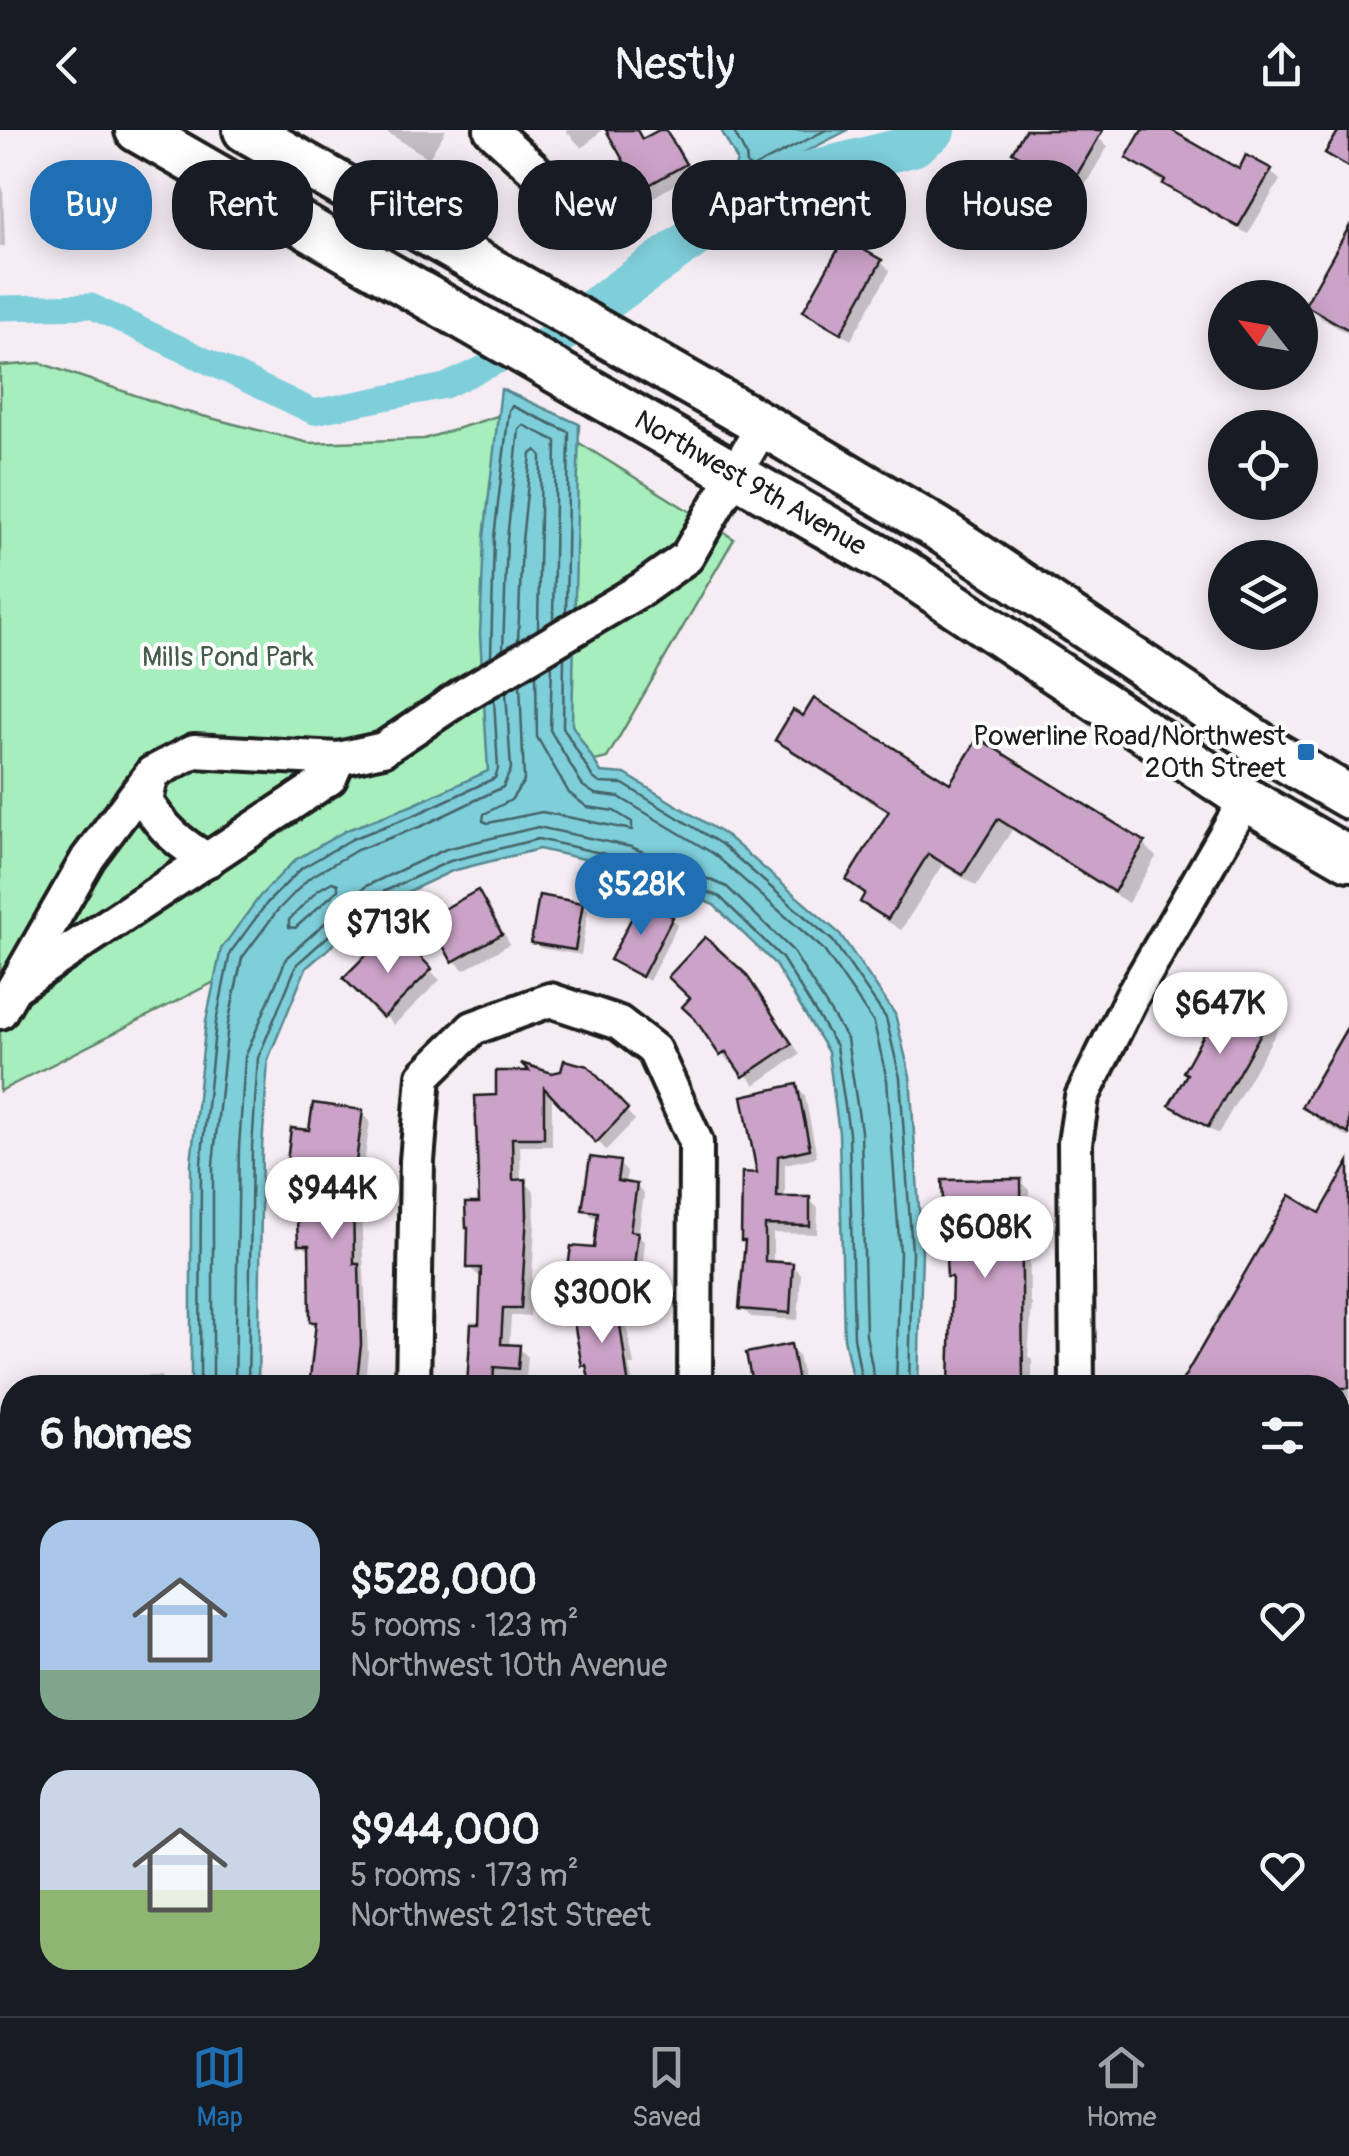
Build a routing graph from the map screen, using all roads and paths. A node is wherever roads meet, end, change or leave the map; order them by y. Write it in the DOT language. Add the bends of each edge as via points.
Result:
graph roads {
  1 [pos="492,130"];
  2 [pos="143,133"];
  3 [pos="258,133"];
  4 [pos="524,160"];
  5 [pos="763,425"];
  6 [pos="736,473"];
  7 [pos="1176,752"];
  8 [pos="1276,754"];
  9 [pos="338,758"];
  10 [pos="152,773"];
  11 [pos="1348,796"];
  12 [pos="1246,799"];
  13 [pos="208,860"];
  14 [pos="1349,860"];
  15 [pos="6,1001"];
  16 [pos="413,1375"];
  17 [pos="695,1375"];
  18 [pos="1077,1375"];
  1 -- 4 [label="street"];
  2 -- 3 [label="main road" via="170,132 225,150 238,150"];
  2 -- 6 [label="main road, Northwest 9th Avenue"];
  3 -- 5 [label="main road, Northwest 9th Avenue"];
  5 -- 6 [label="street"];
  5 -- 8 [label="main road, Northwest 9th Avenue" via="937,528"];
  6 -- 7 [label="main road, Northwest 9th Avenue" via="905,572"];
  6 -- 9 [label="street" via="687,556 642,589 383,749"];
  7 -- 8 [label="main road"];
  7 -- 12 [label="main road, Northwest 9th Avenue"];
  8 -- 11 [label="main road, Northwest 9th Avenue"];
  9 -- 10 [label="street" via="194,751"];
  9 -- 13 [label="street" via="330,778"];
  10 -- 13 [label="street" via="146,801 157,820 179,844"];
  10 -- 15 [label="street" via="88,858"];
  11 -- 12 [label="main road" via="1277,788"];
  12 -- 14 [label="main road, Northwest 9th Avenue"];
  12 -- 18 [label="street" via="1082,1097 1075,1143"];
  13 -- 15 [label="street"];
  16 -- 17 [label="street" via="424,1076 474,1028 550,1000 618,1023 654,1050 696,1142"];
}
